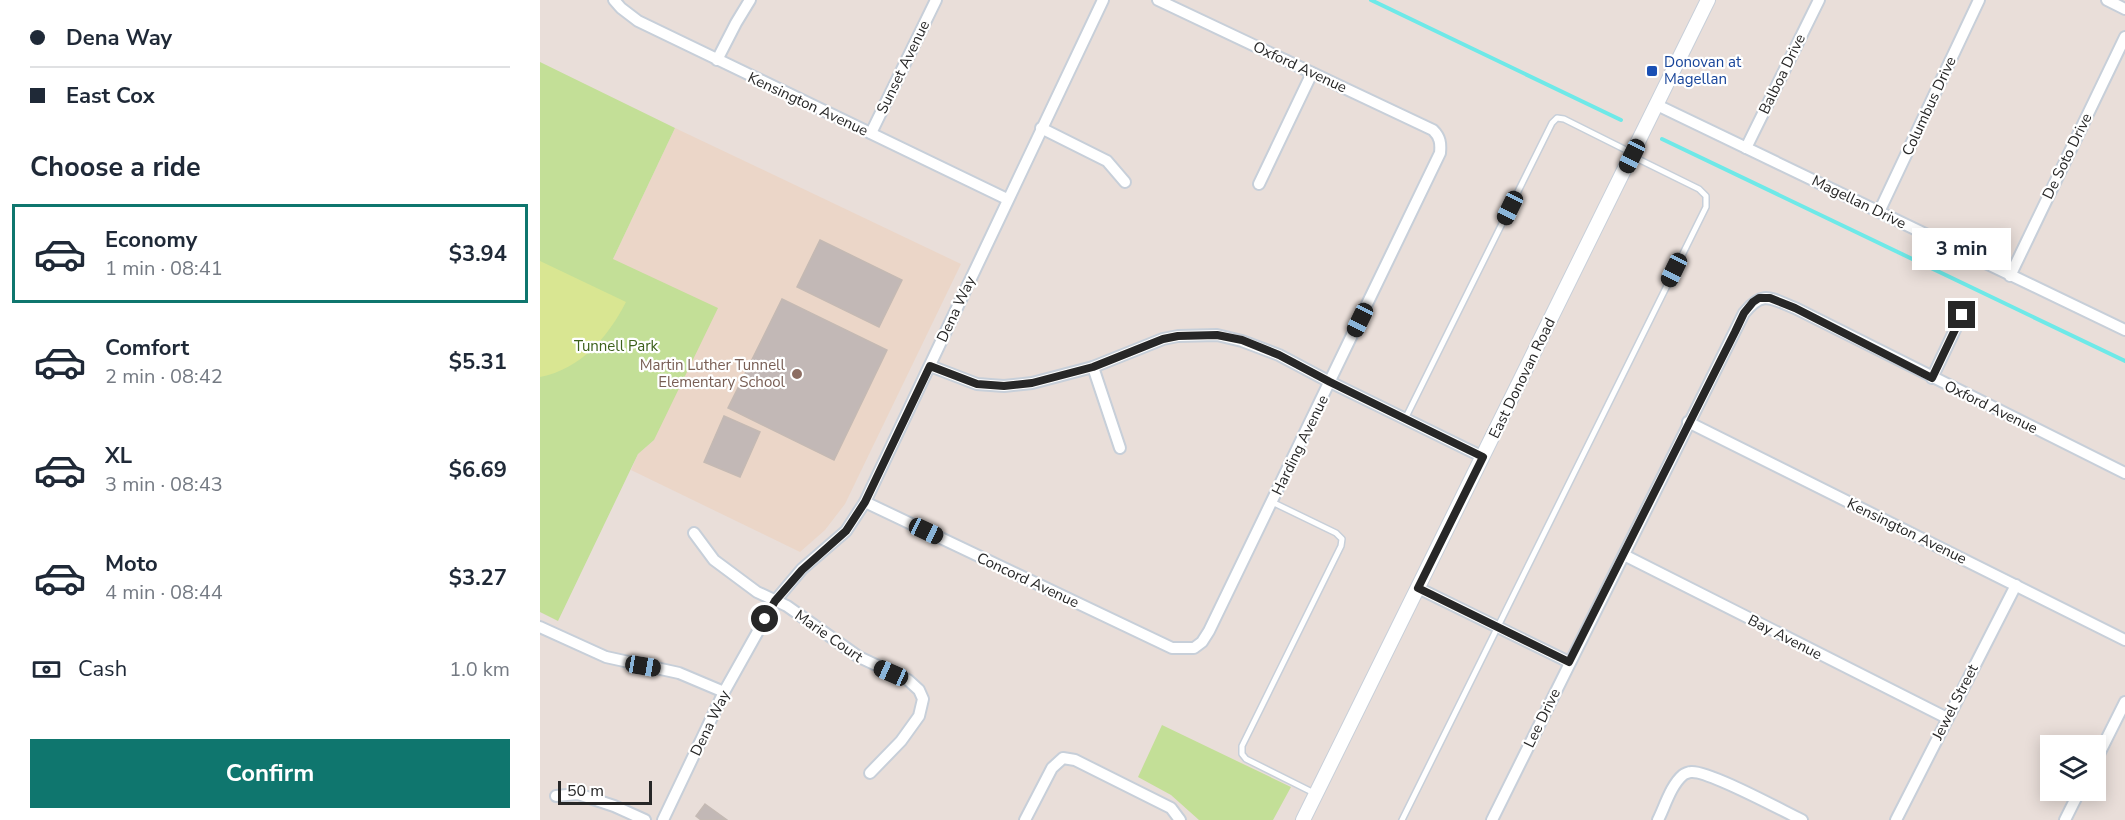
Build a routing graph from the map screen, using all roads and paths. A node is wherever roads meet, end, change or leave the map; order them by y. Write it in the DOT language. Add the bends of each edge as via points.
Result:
graph roads {
  1 [pos="614,0"];
  2 [pos="750,0"];
  3 [pos="936,0"];
  4 [pos="1103,0"];
  5 [pos="1158,0"];
  6 [pos="1708,0"];
  7 [pos="1819,0"];
  8 [pos="1980,0"];
  9 [pos="2107,0"];
  10 [pos="2125,9"];
  11 [pos="2125,37"];
  12 [pos="717,60"];
  13 [pos="1312,73"];
  14 [pos="1657,105"];
  15 [pos="1041,128"];
  16 [pos="871,133"];
  17 [pos="1439,139"];
  18 [pos="1746,148"];
  19 [pos="1633,155"];
  20 [pos="1125,182"];
  21 [pos="1260,184"];
  22 [pos="1007,199"];
  23 [pos="1879,212"];
  24 [pos="2010,276"];
  25 [pos="1759,298"];
  26 [pos="1962,315"];
  27 [pos="2125,330"];
  28 [pos="930,366"];
  29 [pos="1093,367"];
  30 [pos="1932,378"];
  31 [pos="1330,382"];
  32 [pos="1405,419"];
  33 [pos="1688,422"];
  34 [pos="1120,448"];
  35 [pos="1483,457"];
  36 [pos="2125,473"];
  37 [pos="865,502"];
  38 [pos="1272,502"];
  39 [pos="694,533"];
  40 [pos="1624,555"];
  41 [pos="2016,585"];
  42 [pos="1418,588"];
  43 [pos="775,601"];
  44 [pos="540,627"];
  45 [pos="1498,627"];
  46 [pos="2125,640"];
  47 [pos="1194,648"];
  48 [pos="1569,662"];
  49 [pos="724,692"];
  50 [pos="2125,702"];
  51 [pos="1947,718"];
  52 [pos="2106,740"];
  53 [pos="870,773"];
  54 [pos="1316,794"];
  55 [pos="556,796"];
  56 [pos="2075,801"];
  57 [pos="2067,819"];
  58 [pos="645,820"];
  59 [pos="663,820"];
  60 [pos="1025,820"];
  61 [pos="1180,820"];
  62 [pos="1303,820"];
  63 [pos="1402,820"];
  64 [pos="1492,820"];
  65 [pos="1658,820"];
  66 [pos="1802,820"];
  67 [pos="1896,820"];
  1 -- 12 [label="street, Kensington Avenue" via="638,21"];
  2 -- 12 [label="street"];
  3 -- 16 [label="street, Sunset Avenue"];
  4 -- 15 [label="street, Dena Way"];
  5 -- 13 [label="street, Oxford Avenue"];
  6 -- 14 [label="street, East Donovan Road"];
  7 -- 18 [label="street, Balboa Drive"];
  8 -- 23 [label="street, Columbus Drive"];
  9 -- 10 [label="street"];
  11 -- 24 [label="street, De Soto Drive"];
  12 -- 16 [label="street, Kensington Avenue"];
  13 -- 17 [label="street, Oxford Avenue" via="1433,130"];
  13 -- 21 [label="street"];
  14 -- 18 [label="street, Magellan Drive"];
  14 -- 19 [label="street, East Donovan Road"];
  15 -- 20 [label="street" via="1107,161"];
  15 -- 22 [label="street, Dena Way"];
  16 -- 22 [label="street, Kensington Avenue"];
  17 -- 31 [label="street, Harding Avenue" via="1440,153"];
  18 -- 23 [label="street, Magellan Drive"];
  19 -- 32 [label="lane" via="1564,119 1557,118 1552,123"];
  19 -- 35 [label="street, East Donovan Road"];
  19 -- 45 [label="lane" via="1699,189 1706,196 1706,207"];
  22 -- 28 [label="street, Dena Way"];
  23 -- 24 [label="street, Magellan Drive"];
  24 -- 27 [label="street, Magellan Drive"];
  25 -- 30 [label="street, Oxford Avenue" via="1795,308"];
  25 -- 33 [label="street, Lee Drive" via="1744,313"];
  26 -- 30 [label="street"];
  28 -- 29 [label="street" via="977,384 1004,386"];
  28 -- 37 [label="street, Dena Way"];
  29 -- 31 [label="street" via="1163,339 1217,335 1279,355"];
  29 -- 34 [label="street"];
  30 -- 36 [label="street, Oxford Avenue"];
  31 -- 32 [label="street"];
  31 -- 38 [label="street, Harding Avenue"];
  32 -- 35 [label="street"];
  33 -- 40 [label="street, Lee Drive"];
  33 -- 41 [label="street, Kensington Avenue"];
  35 -- 42 [label="street, East Donovan Road"];
  37 -- 43 [label="street, Dena Way" via="846,531 802,570"];
  37 -- 47 [label="street, Concord Avenue" via="1172,648"];
  38 -- 47 [label="street, Harding Avenue" via="1209,631"];
  38 -- 54 [label="lane" via="1342,539 1242,746 1242,754"];
  39 -- 43 [label="street" via="714,560"];
  40 -- 48 [label="street, Lee Drive"];
  40 -- 51 [label="street, Bay Avenue"];
  41 -- 46 [label="street, Kensington Avenue"];
  41 -- 51 [label="street, Jewel Street"];
  42 -- 45 [label="street"];
  42 -- 54 [label="street, East Donovan Road"];
  43 -- 49 [label="street, Dena Way"];
  43 -- 53 [label="street, Marie Court" via="859,657 908,680 919,690 923,699 919,716"];
  44 -- 49 [label="street" via="606,657 679,673"];
  45 -- 48 [label="street"];
  45 -- 63 [label="lane"];
  48 -- 64 [label="street, Lee Drive"];
  49 -- 59 [label="street, Dena Way"];
  50 -- 52 [label="street"];
  51 -- 67 [label="street, Jewel Street"];
  54 -- 62 [label="street, East Donovan Road"];
  55 -- 58 [label="street" via="578,794"];
  56 -- 57 [label="street"];
  60 -- 61 [label="street" via="1052,768 1063,758 1075,760 1171,808"];
  65 -- 66 [label="street" via="1677,782 1692,771"];
}
